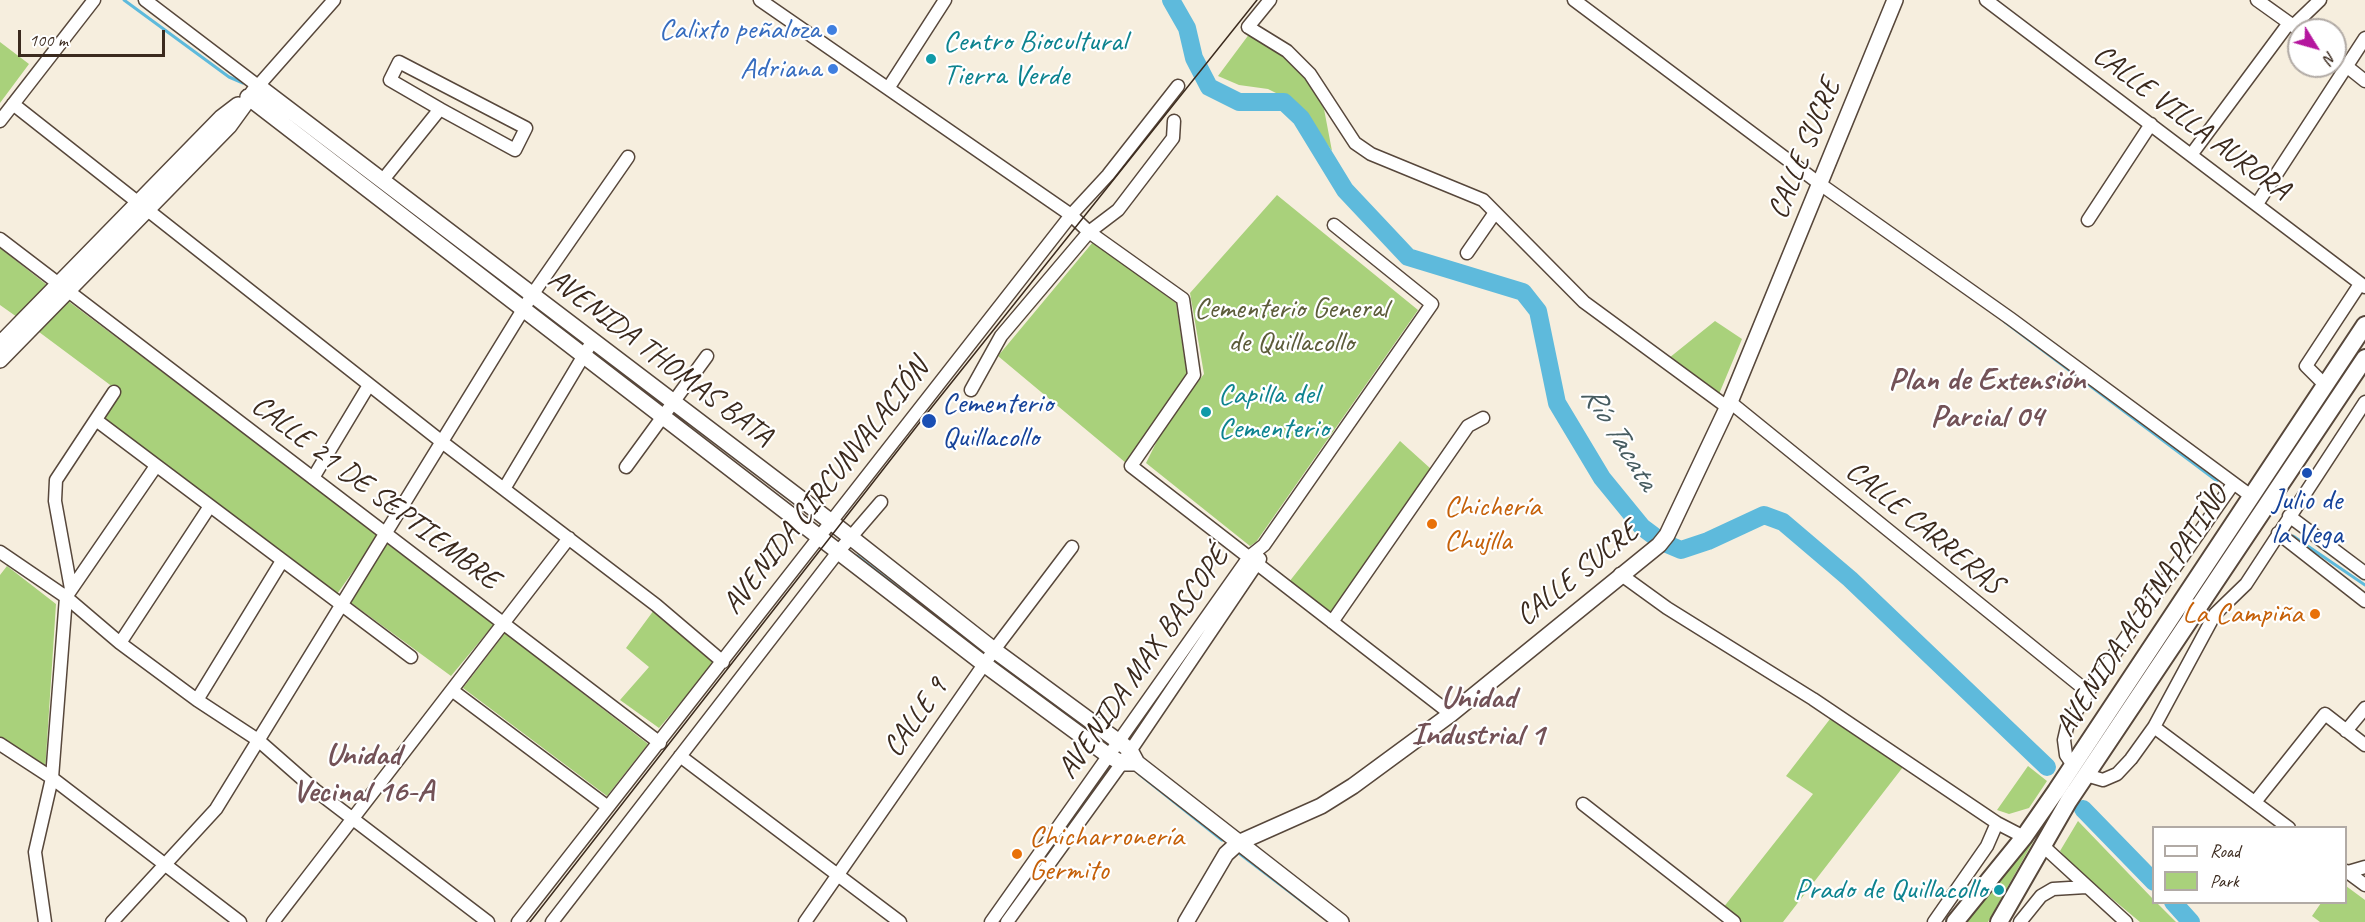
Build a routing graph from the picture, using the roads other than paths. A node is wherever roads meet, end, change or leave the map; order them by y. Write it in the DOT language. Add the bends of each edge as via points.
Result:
graph roads {
  1 [pos="94,0"];
  2 [pos="145,0"];
  3 [pos="334,0"];
  4 [pos="760,0"];
  5 [pos="945,0"];
  6 [pos="1270,0"];
  7 [pos="1574,0"];
  8 [pos="1895,0"];
  9 [pos="1986,0"];
  10 [pos="2257,0"];
  11 [pos="2320,0"];
  12 [pos="2302,18"];
  13 [pos="2287,21"];
  14 [pos="2287,35"];
  15 [pos="2365,38"];
  16 [pos="2347,65"];
  17 [pos="2347,67"];
  18 [pos="2338,78"];
  19 [pos="2365,81"];
  20 [pos="1178,86"];
  21 [pos="889,87"];
  22 [pos="253,92"];
  23 [pos="13,104"];
  24 [pos="440,109"];
  25 [pos="0,121"];
  26 [pos="1174,121"];
  27 [pos="2151,124"];
  28 [pos="2191,154"];
  29 [pos="628,157"];
  30 [pos="382,181"];
  31 [pos="1820,184"];
  32 [pos="2257,204"];
  33 [pos="142,206"];
  34 [pos="1494,214"];
  35 [pos="1071,215"];
  36 [pos="2088,220"];
  37 [pos="1334,225"];
  38 [pos="1089,232"];
  39 [pos="0,239"];
  40 [pos="1467,253"];
  41 [pos="2363,286"];
  42 [pos="62,287"];
  43 [pos="532,295"];
  44 [pos="524,309"];
  45 [pos="2365,325"];
  46 [pos="592,340"];
  47 [pos="0,344"];
  48 [pos="584,354"];
  49 [pos="707,356"];
  50 [pos="2365,358"];
  51 [pos="0,360"];
  52 [pos="369,385"];
  53 [pos="2325,385"];
  54 [pos="971,390"];
  55 [pos="114,392"];
  56 [pos="2365,402"];
  57 [pos="675,403"];
  58 [pos="1728,405"];
  59 [pos="665,416"];
  60 [pos="1483,418"];
  61 [pos="96,420"];
  62 [pos="442,442"];
  63 [pos="156,466"];
  64 [pos="626,467"];
  65 [pos="313,478"];
  66 [pos="2233,484"];
  67 [pos="504,489"];
  68 [pos="2251,496"];
  69 [pos="881,502"];
  70 [pos="210,506"];
  71 [pos="2289,516"];
  72 [pos="830,521"];
  73 [pos="2278,533"];
  74 [pos="385,534"];
  75 [pos="819,536"];
  76 [pos="850,537"];
  77 [pos="569,538"];
  78 [pos="1072,547"];
  79 [pos="838,552"];
  80 [pos="2,558"];
  81 [pos="282,561"];
  82 [pos="1253,561"];
  83 [pos="2365,573"];
  84 [pos="1620,574"];
  85 [pos="68,593"];
  86 [pos="2365,601"];
  87 [pos="341,605"];
  88 [pos="1332,622"];
  89 [pos="503,623"];
  90 [pos="120,643"];
  91 [pos="994,650"];
  92 [pos="411,657"];
  93 [pos="723,662"];
  94 [pos="984,664"];
  95 [pos="453,691"];
  96 [pos="2088,692"];
  97 [pos="197,700"];
  98 [pos="2365,708"];
  99 [pos="1450,714"];
  100 [pos="2154,727"];
  101 [pos="2346,731"];
  102 [pos="258,740"];
  103 [pos="660,743"];
  104 [pos="0,744"];
  105 [pos="2365,745"];
  106 [pos="1123,755"];
  107 [pos="680,756"];
  108 [pos="2073,765"];
  109 [pos="2086,775"];
  110 [pos="52,778"];
  111 [pos="2255,802"];
  112 [pos="1583,804"];
  113 [pos="608,807"];
  114 [pos="351,817"];
  115 [pos="1997,823"];
  116 [pos="2286,826"];
  117 [pos="2024,837"];
  118 [pos="1238,843"];
  119 [pos="2042,845"];
  120 [pos="166,864"];
  121 [pos="2365,867"];
  122 [pos="2347,871"];
  123 [pos="838,876"];
  124 [pos="2365,885"];
  125 [pos="2086,888"];
  126 [pos="45,922"];
  127 [pos="112,922"];
  128 [pos="240,922"];
  129 [pos="273,922"];
  130 [pos="488,922"];
  131 [pos="518,922"];
  132 [pos="552,922"];
  133 [pos="805,922"];
  134 [pos="900,922"];
  135 [pos="991,922"];
  136 [pos="1007,922"];
  137 [pos="1186,922"];
  138 [pos="1341,922"];
  139 [pos="1734,922"];
  140 [pos="1934,922"];
  141 [pos="1955,922"];
  142 [pos="1999,922"];
  143 [pos="2020,922"];
  144 [pos="2126,922"];
  1 -- 23 [label="street"];
  2 -- 22 [label="street, AVENIDA THOMAS BATA"];
  3 -- 22 [label="street"];
  4 -- 21 [label="street"];
  5 -- 21 [label="street"];
  6 -- 34 [label="street, CALLE CARRERAS" via="1248,27 1287,51 1310,74 1355,143 1371,154 1483,200"];
  7 -- 31 [label="street"];
  8 -- 31 [label="main road, CALLE SUCRE"];
  9 -- 27 [label="street, CALLE VILLA AURORA"];
  10 -- 13 [label="street"];
  11 -- 12 [label="street"];
  14 -- 28 [label="street"];
  15 -- 16 [label="street"];
  17 -- 19 [label="street"];
  18 -- 32 [label="street"];
  20 -- 35 [label="street, AVENIDA CIRCUNVALACIÓN"];
  21 -- 35 [label="street"];
  22 -- 30 [label="main road, AVENIDA THOMAS BATA"];
  22 -- 33 [label="main road" via="229,126"];
  22 -- 44 [label="main road, AVENIDA THOMAS BATA"];
  23 -- 25 [label="street"];
  23 -- 33 [label="street"];
  24 -- 24 [label="street" via="390,80 399,62 526,128 515,150"];
  24 -- 30 [label="street"];
  26 -- 38 [label="street, AVENIDA CIRCUNVALACIÓN" via="1173,138 1118,210"];
  27 -- 28 [label="street, CALLE VILLA AURORA"];
  27 -- 36 [label="street"];
  28 -- 32 [label="street, CALLE VILLA AURORA"];
  29 -- 43 [label="street"];
  30 -- 43 [label="main road, AVENIDA THOMAS BATA"];
  31 -- 58 [label="main road, CALLE SUCRE"];
  31 -- 66 [label="street" via="2012,319"];
  32 -- 41 [label="street, CALLE VILLA AURORA"];
  33 -- 42 [label="main road"];
  33 -- 52 [label="street"];
  34 -- 40 [label="street"];
  34 -- 58 [label="street, CALLE CARRERAS" via="1584,302"];
  35 -- 38 [label="street"];
  35 -- 72 [label="street, AVENIDA CIRCUNVALACIÓN"];
  37 -- 82 [label="street, AVENIDA MAX BASCOPÉ" via="1432,304"];
  38 -- 54 [label="street, AVENIDA CIRCUNVALACIÓN" via="1001,336"];
  38 -- 82 [label="street" via="1183,299 1194,375 1131,466"];
  39 -- 42 [label="street, CALLE 21 DE SEPTIEMBRE"];
  41 -- 53 [label="street" via="2306,366"];
  42 -- 47 [label="main road"];
  42 -- 51 [label="main road"];
  42 -- 65 [label="street, CALLE 21 DE SEPTIEMBRE"];
  43 -- 44 [label="street"];
  43 -- 46 [label="main road, AVENIDA THOMAS BATA"];
  44 -- 48 [label="main road, AVENIDA THOMAS BATA"];
  44 -- 62 [label="street"];
  45 -- 53 [label="highway, AVENIDA ALBINA PATIÑO"];
  46 -- 48 [label="street"];
  46 -- 57 [label="main road, AVENIDA THOMAS BATA"];
  48 -- 59 [label="main road, AVENIDA THOMAS BATA"];
  48 -- 67 [label="street"];
  49 -- 57 [label="street"];
  50 -- 109 [label="highway, AVENIDA ALBINA PATIÑO"];
  52 -- 62 [label="street"];
  52 -- 65 [label="street"];
  53 -- 68 [label="highway, AVENIDA ALBINA PATIÑO"];
  55 -- 61 [label="street"];
  56 -- 71 [label="street"];
  57 -- 59 [label="street"];
  57 -- 72 [label="main road, AVENIDA THOMAS BATA"];
  58 -- 84 [label="main road, CALLE SUCRE" via="1663,540"];
  58 -- 96 [label="street, CALLE CARRERAS"];
  59 -- 64 [label="street"];
  59 -- 75 [label="main road, AVENIDA THOMAS BATA"];
  60 -- 88 [label="street" via="1468,426"];
  61 -- 63 [label="street"];
  61 -- 85 [label="street" via="56,480 55,501"];
  62 -- 67 [label="street"];
  62 -- 74 [label="street"];
  63 -- 70 [label="street"];
  63 -- 85 [label="street"];
  65 -- 74 [label="street, CALLE 21 DE SEPTIEMBRE"];
  66 -- 68 [label="street"];
  66 -- 96 [label="street"];
  67 -- 77 [label="street"];
  68 -- 108 [label="highway, AVENIDA ALBINA PATIÑO"];
  69 -- 76 [label="street, AVENIDA CIRCUNVALACIÓN"];
  70 -- 81 [label="street"];
  70 -- 90 [label="street"];
  71 -- 73 [label="street"];
  71 -- 83 [label="street"];
  72 -- 75 [label="street, AVENIDA CIRCUNVALACIÓN"];
  72 -- 76 [label="main road, AVENIDA THOMAS BATA"];
  73 -- 86 [label="street"];
  73 -- 100 [label="street" via="2246,584 2214,614"];
  74 -- 87 [label="street"];
  74 -- 89 [label="street, CALLE 21 DE SEPTIEMBRE"];
  75 -- 79 [label="main road, AVENIDA THOMAS BATA"];
  75 -- 93 [label="street, AVENIDA CIRCUNVALACIÓN"];
  76 -- 79 [label="street, AVENIDA CIRCUNVALACIÓN"];
  76 -- 91 [label="main road, AVENIDA THOMAS BATA"];
  77 -- 89 [label="street"];
  77 -- 93 [label="street"];
  78 -- 91 [label="street, CALLE 9"];
  79 -- 94 [label="main road, AVENIDA THOMAS BATA"];
  79 -- 107 [label="street, AVENIDA CIRCUNVALACIÓN"];
  80 -- 85 [label="street"];
  81 -- 87 [label="street"];
  81 -- 97 [label="street"];
  82 -- 88 [label="street"];
  82 -- 106 [label="street, AVENIDA MAX BASCOPÉ"];
  84 -- 99 [label="main road, CALLE SUCRE"];
  84 -- 115 [label="street"];
  85 -- 90 [label="street"];
  85 -- 110 [label="street"];
  87 -- 92 [label="street"];
  87 -- 102 [label="street"];
  88 -- 99 [label="street"];
  89 -- 95 [label="street"];
  89 -- 103 [label="street, CALLE 21 DE SEPTIEMBRE"];
  90 -- 97 [label="street"];
  91 -- 94 [label="street, CALLE 9"];
  91 -- 106 [label="main road, AVENIDA THOMAS BATA"];
  93 -- 103 [label="street, AVENIDA CIRCUNVALACIÓN"];
  94 -- 106 [label="main road, AVENIDA THOMAS BATA"];
  94 -- 123 [label="street, CALLE 9"];
  95 -- 113 [label="street"];
  95 -- 114 [label="street"];
  96 -- 108 [label="street" via="2067,727 2064,740 2066,755"];
  97 -- 102 [label="street"];
  98 -- 101 [label="street"];
  99 -- 118 [label="main road, CALLE SUCRE" via="1321,806"];
  100 -- 109 [label="street" via="2117,774 2103,780"];
  100 -- 111 [label="street"];
  101 -- 105 [label="street"];
  101 -- 111 [label="street" via="2325,714"];
  102 -- 114 [label="street"];
  102 -- 120 [label="street" via="216,808"];
  103 -- 113 [label="street, AVENIDA CIRCUNVALACIÓN"];
  104 -- 110 [label="street"];
  106 -- 118 [label="main road, AVENIDA THOMAS BATA"];
  106 -- 135 [label="street, AVENIDA MAX BASCOPÉ"];
  106 -- 136 [label="street, AVENIDA MAX BASCOPÉ"];
  107 -- 123 [label="street"];
  107 -- 132 [label="street, AVENIDA CIRCUNVALACIÓN"];
  108 -- 117 [label="highway, AVENIDA ALBINA PATIÑO"];
  109 -- 119 [label="highway, AVENIDA ALBINA PATIÑO"];
  110 -- 120 [label="street"];
  110 -- 126 [label="street" via="36,852"];
  111 -- 116 [label="street"];
  112 -- 139 [label="street"];
  113 -- 131 [label="street, AVENIDA CIRCUNVALACIÓN"];
  114 -- 129 [label="street"];
  114 -- 130 [label="street"];
  115 -- 117 [label="street"];
  115 -- 140 [label="street" via="1987,846"];
  117 -- 141 [label="highway, AVENIDA ALBINA PATIÑO"];
  118 -- 137 [label="main road, CALLE SUCRE" via="1226,854"];
  118 -- 138 [label="main road, AVENIDA THOMAS BATA"];
  119 -- 125 [label="street"];
  119 -- 142 [label="highway, AVENIDA ALBINA PATIÑO"];
  120 -- 127 [label="street"];
  120 -- 128 [label="street"];
  121 -- 122 [label="street"];
  122 -- 124 [label="street"];
  123 -- 133 [label="street, CALLE 9"];
  123 -- 134 [label="street"];
  125 -- 143 [label="street" via="2053,889 2041,896"];
  125 -- 144 [label="street"];
}
